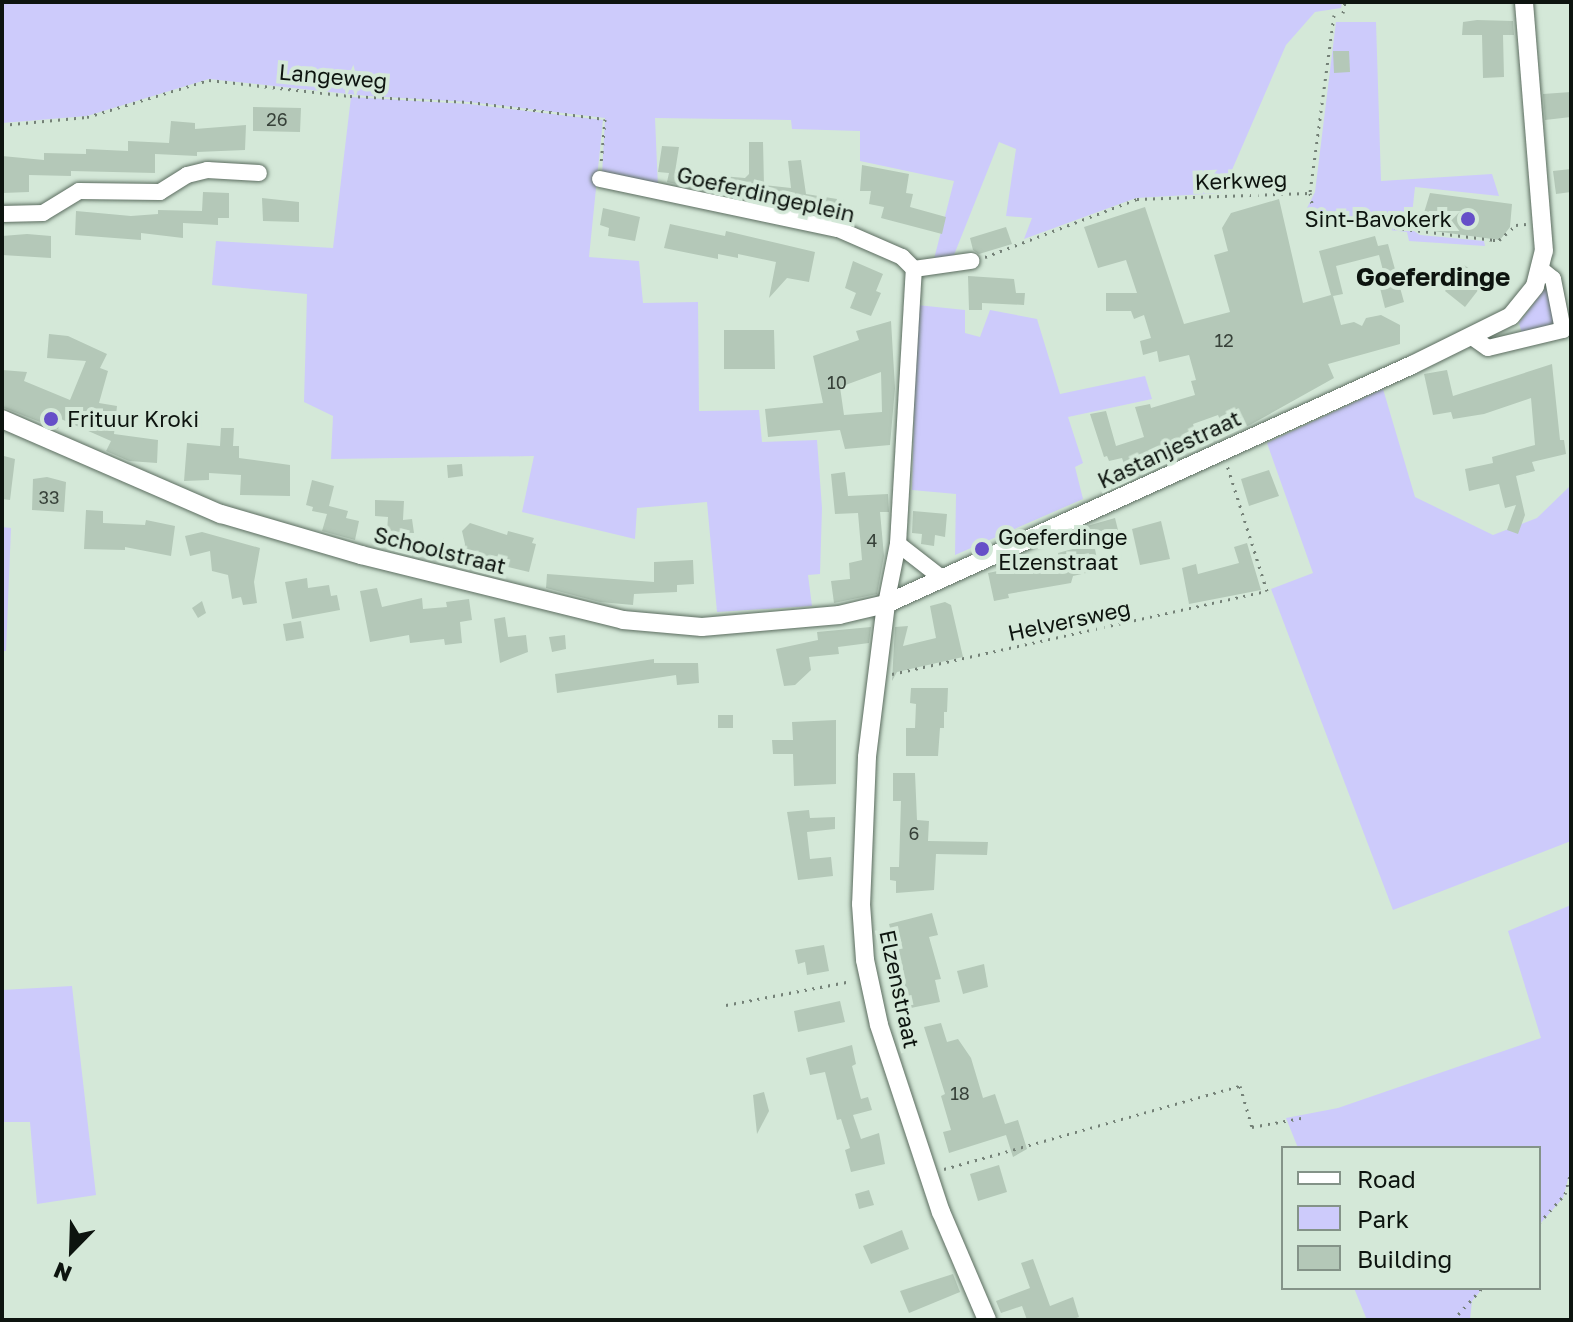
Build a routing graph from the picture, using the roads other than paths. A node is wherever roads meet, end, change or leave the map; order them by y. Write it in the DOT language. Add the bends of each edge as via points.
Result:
graph roads {
  1 [pos="1524,2"];
  2 [pos="259,173"];
  3 [pos="600,179"];
  4 [pos="2,214"];
  5 [pos="971,261"];
  6 [pos="914,269"];
  7 [pos="1542,270"];
  8 [pos="1472,337"];
  9 [pos="2,419"];
  10 [pos="898,544"];
  11 [pos="943,579"];
  12 [pos="886,604"];
  13 [pos="987,1320"];
  1 -- 7 [label="street, Kastanjestraat"];
  2 -- 4 [label="street" via="207,170 160,192 79,191 43,213"];
  3 -- 6 [label="street, Goeferdingeplein" via="838,229 902,257"];
  5 -- 6 [label="street"];
  6 -- 10 [label="street"];
  7 -- 8 [label="street, Kastanjestraat" via="1528,299 1511,316"];
  7 -- 8 [label="street, Kastanjestraat" via="1553,279 1563,330 1488,348"];
  8 -- 11 [label="street, Kastanjestraat"];
  9 -- 12 [label="street, Schoolstraat" via="221,514 623,620 702,627 839,615"];
  10 -- 11 [label="street"];
  10 -- 12 [label="street"];
  11 -- 12 [label="street, Kastanjestraat"];
  12 -- 13 [label="street, Elzenstraat" via="867,757 861,904 869,978 879,1025 929,1174"];
}
